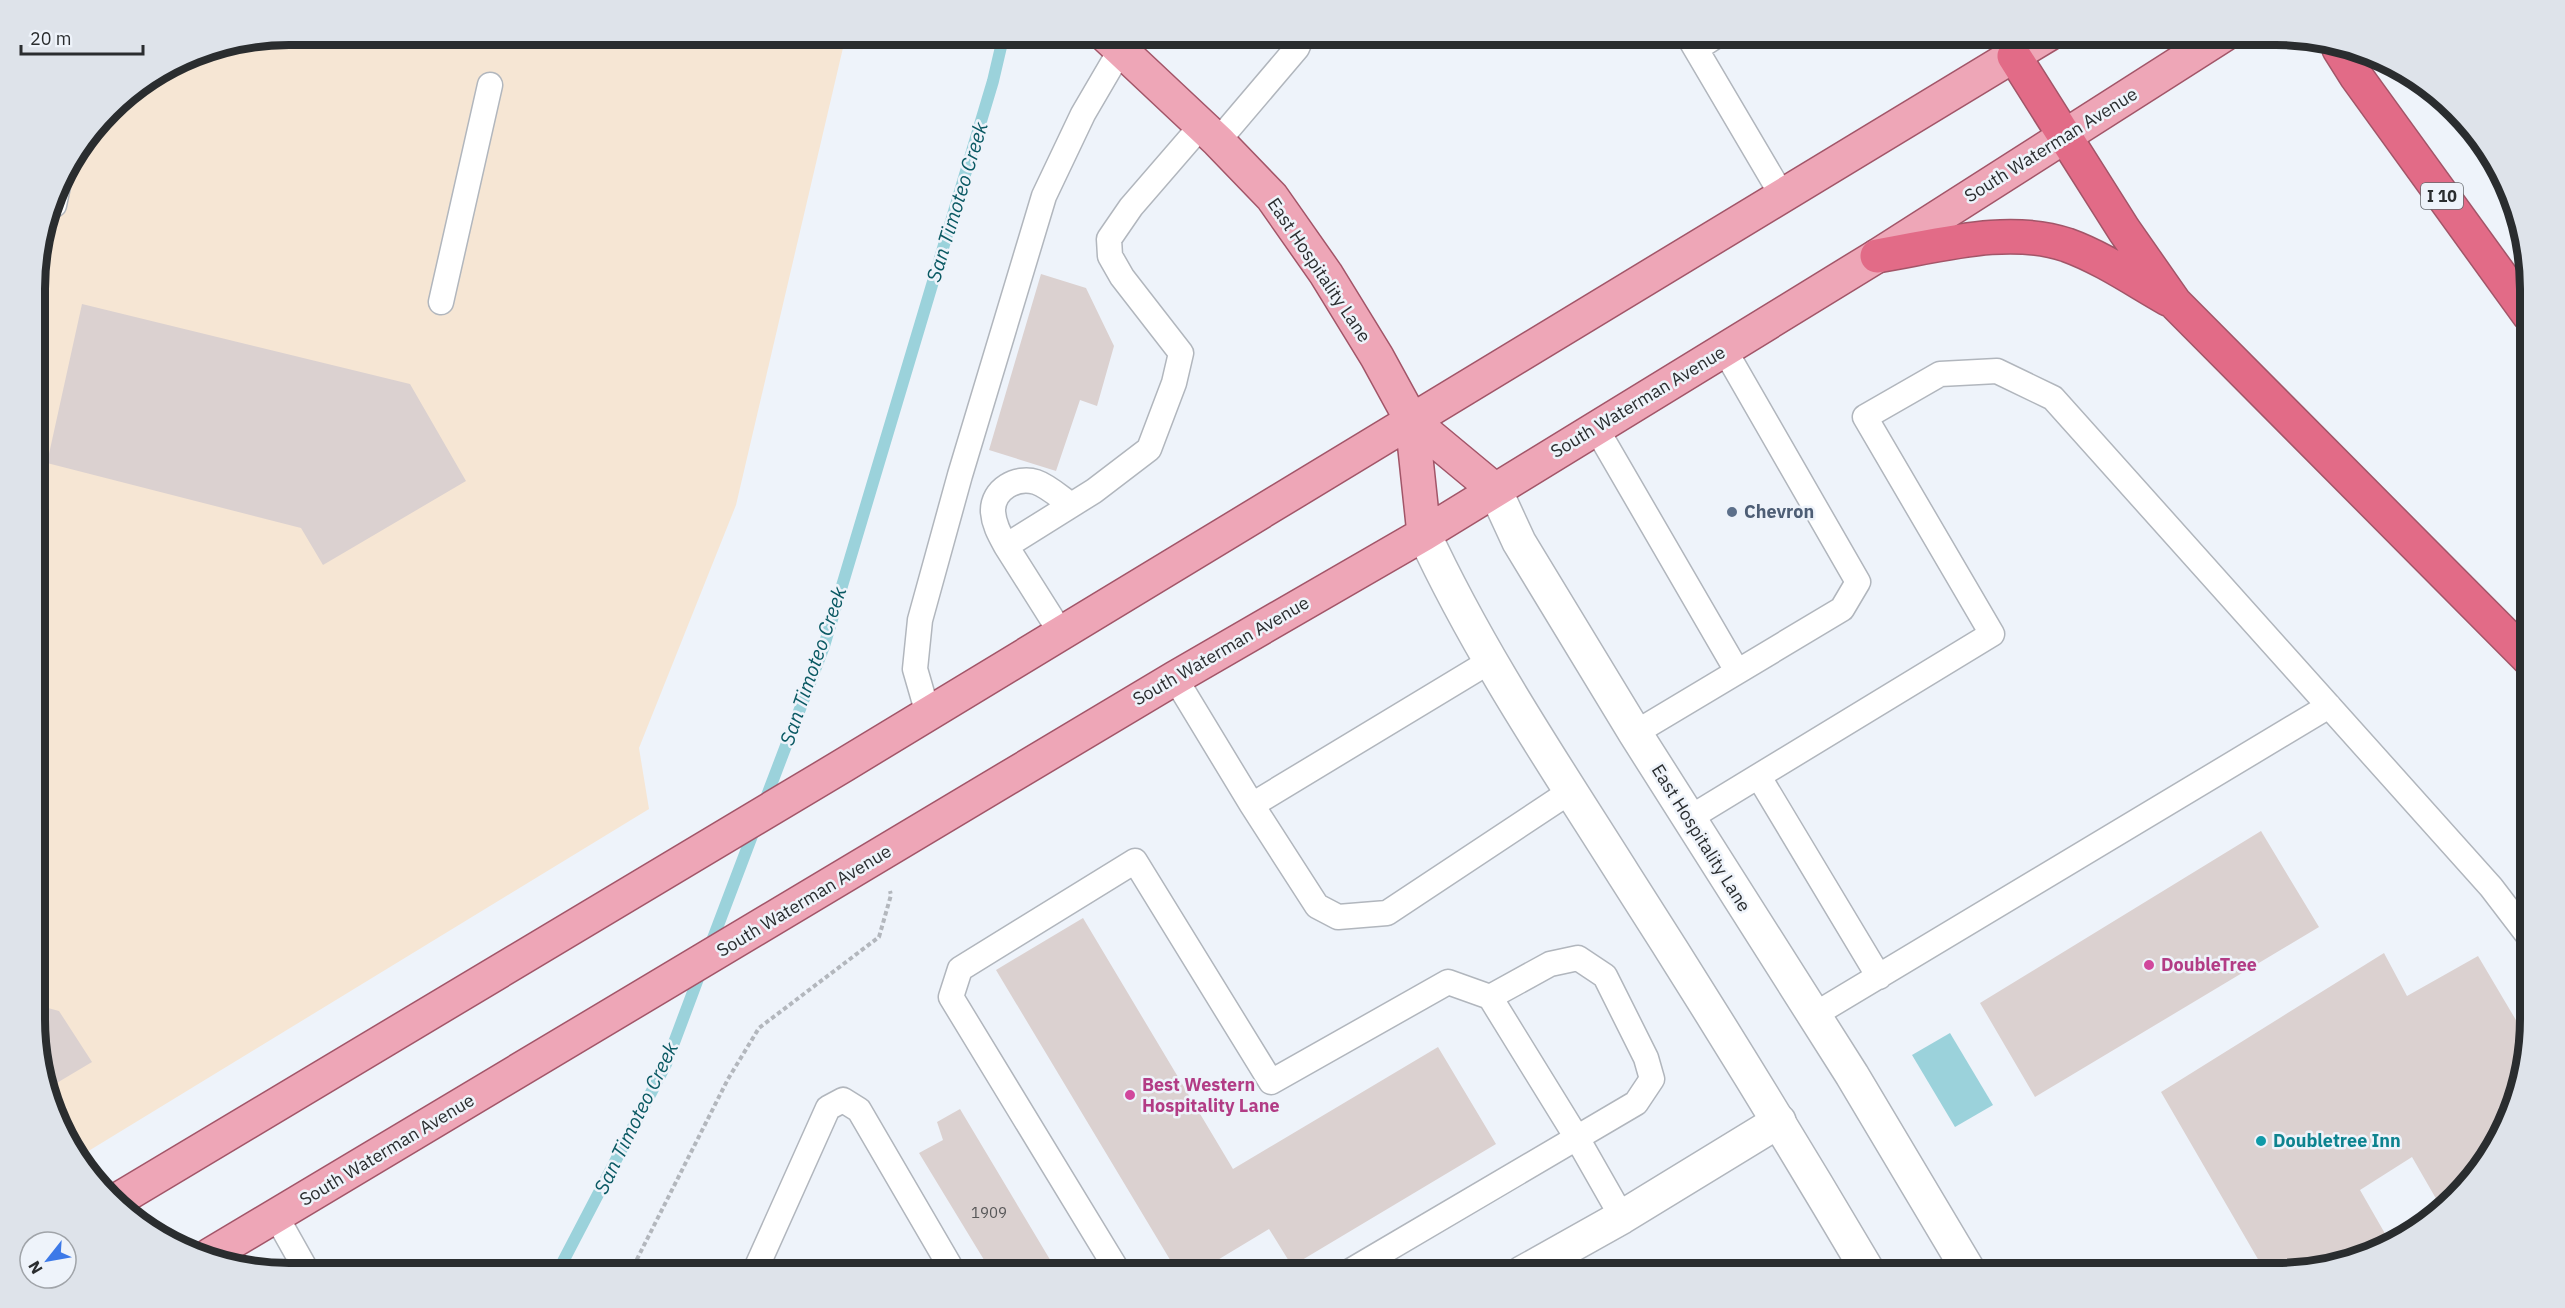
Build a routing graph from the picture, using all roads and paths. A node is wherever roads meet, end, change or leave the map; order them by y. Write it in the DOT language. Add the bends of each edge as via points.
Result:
graph roads {
  1 [pos="1111,45"];
  2 [pos="1115,45"];
  3 [pos="1298,45"];
  4 [pos="1693,45"];
  5 [pos="2032,45"];
  6 [pos="2208,45"];
  7 [pos="2342,54"];
  8 [pos="2014,56"];
  9 [pos="490,86"];
  10 [pos="1209,133"];
  11 [pos="2064,137"];
  12 [pos="1783,197"];
  13 [pos="1877,256"];
  14 [pos="441,302"];
  15 [pos="2175,303"];
  16 [pos="2520,303"];
  17 [pos="1724,349"];
  18 [pos="1412,421"];
  19 [pos="1596,428"];
  20 [pos="1495,490"];
  21 [pos="1071,505"];
  22 [pos="1424,534"];
  23 [pos="1006,546"];
  24 [pos="1061,633"];
  25 [pos="2520,650"];
  26 [pos="1492,660"];
  27 [pos="1737,671"];
  28 [pos="1175,678"];
  29 [pos="2329,706"];
  30 [pos="928,714"];
  31 [pos="1635,733"];
  32 [pos="1759,777"];
  33 [pos="1571,791"];
  34 [pos="1252,805"];
  35 [pos="1688,819"];
  36 [pos="880,854"];
  37 [pos="2520,925"];
  38 [pos="1879,977"];
  39 [pos="1490,997"];
  40 [pos="1814,1014"];
  41 [pos="1779,1121"];
  42 [pos="1577,1138"];
  43 [pos="122,1197"];
  44 [pos="276,1216"];
  45 [pos="1622,1217"];
  46 [pos="216,1252"];
  47 [pos="302,1263"];
  48 [pos="635,1263"];
  49 [pos="758,1263"];
  50 [pos="948,1263"];
  51 [pos="1113,1263"];
  52 [pos="1364,1263"];
  53 [pos="1540,1263"];
  54 [pos="1863,1263"];
  55 [pos="1964,1263"];
  1 -- 30 [label="lane" via="1044,196 920,620 915,669"];
  2 -- 10 [label="main road, East Hospitality Lane"];
  3 -- 10 [label="lane"];
  4 -- 12 [label="lane"];
  5 -- 8 [label="main road"];
  6 -- 11 [label="main road, South Waterman Avenue"];
  7 -- 16 [label="highway, I 10"];
  8 -- 11 [label="highway"];
  8 -- 12 [label="main road"];
  9 -- 14 [label="lane"];
  10 -- 18 [label="main road, East Hospitality Lane" via="1272,197 1326,274"];
  10 -- 21 [label="lane" via="1131,207 1109,239 1110,256 1122,277 1181,353 1149,449"];
  11 -- 13 [label="main road, South Waterman Avenue"];
  11 -- 15 [label="highway"];
  12 -- 18 [label="main road"];
  13 -- 15 [label="highway" via="2022,236 2066,245"];
  13 -- 17 [label="main road, South Waterman Avenue"];
  15 -- 25 [label="highway"];
  17 -- 19 [label="main road, South Waterman Avenue"];
  17 -- 27 [label="lane" via="1858,582 1842,609"];
  18 -- 20 [label="main road, East Hospitality Lane"];
  18 -- 22 [label="main road, East Hospitality Lane"];
  18 -- 24 [label="main road"];
  19 -- 20 [label="main road, South Waterman Avenue"];
  19 -- 27 [label="lane"];
  20 -- 22 [label="main road, South Waterman Avenue"];
  20 -- 31 [label="main road, East Hospitality Lane" via="1520,542"];
  21 -- 23 [label="lane"];
  21 -- 23 [label="lane" via="1039,483 1011,482 998,496 993,509 996,528"];
  22 -- 26 [label="main road, East Hospitality Lane" via="1451,592"];
  22 -- 28 [label="main road, South Waterman Avenue"];
  23 -- 24 [label="lane"];
  24 -- 30 [label="main road"];
  26 -- 33 [label="main road, East Hospitality Lane"];
  26 -- 34 [label="lane"];
  27 -- 31 [label="lane"];
  28 -- 34 [label="lane"];
  28 -- 36 [label="main road, South Waterman Avenue"];
  29 -- 32 [label="lane" via="2053,398 1997,371 1940,374 1865,417 1992,634"];
  29 -- 37 [label="lane" via="2491,887"];
  29 -- 38 [label="lane"];
  30 -- 43 [label="main road"];
  31 -- 35 [label="main road, East Hospitality Lane"];
  32 -- 35 [label="lane"];
  32 -- 38 [label="lane"];
  33 -- 34 [label="lane" via="1387,913 1338,917 1317,906"];
  33 -- 41 [label="main road, East Hospitality Lane"];
  35 -- 40 [label="main road, East Hospitality Lane"];
  36 -- 44 [label="main road, South Waterman Avenue"];
  36 -- 48 [label="path" via="891,895 879,937 759,1028 728,1079"];
  38 -- 40 [label="lane"];
  39 -- 42 [label="lane"];
  39 -- 42 [label="lane" via="1550,964 1578,958 1605,976 1652,1078 1636,1103"];
  39 -- 51 [label="lane" via="1448,982 1271,1082 1136,861 960,969 951,997"];
  40 -- 55 [label="main road, East Hospitality Lane"];
  41 -- 45 [label="main road"];
  41 -- 54 [label="main road, East Hospitality Lane"];
  42 -- 45 [label="lane"];
  42 -- 52 [label="lane"];
  44 -- 46 [label="main road, South Waterman Avenue"];
  44 -- 47 [label="lane"];
  45 -- 53 [label="main road"];
  49 -- 50 [label="lane" via="828,1108 843,1100 859,1110"];
}
